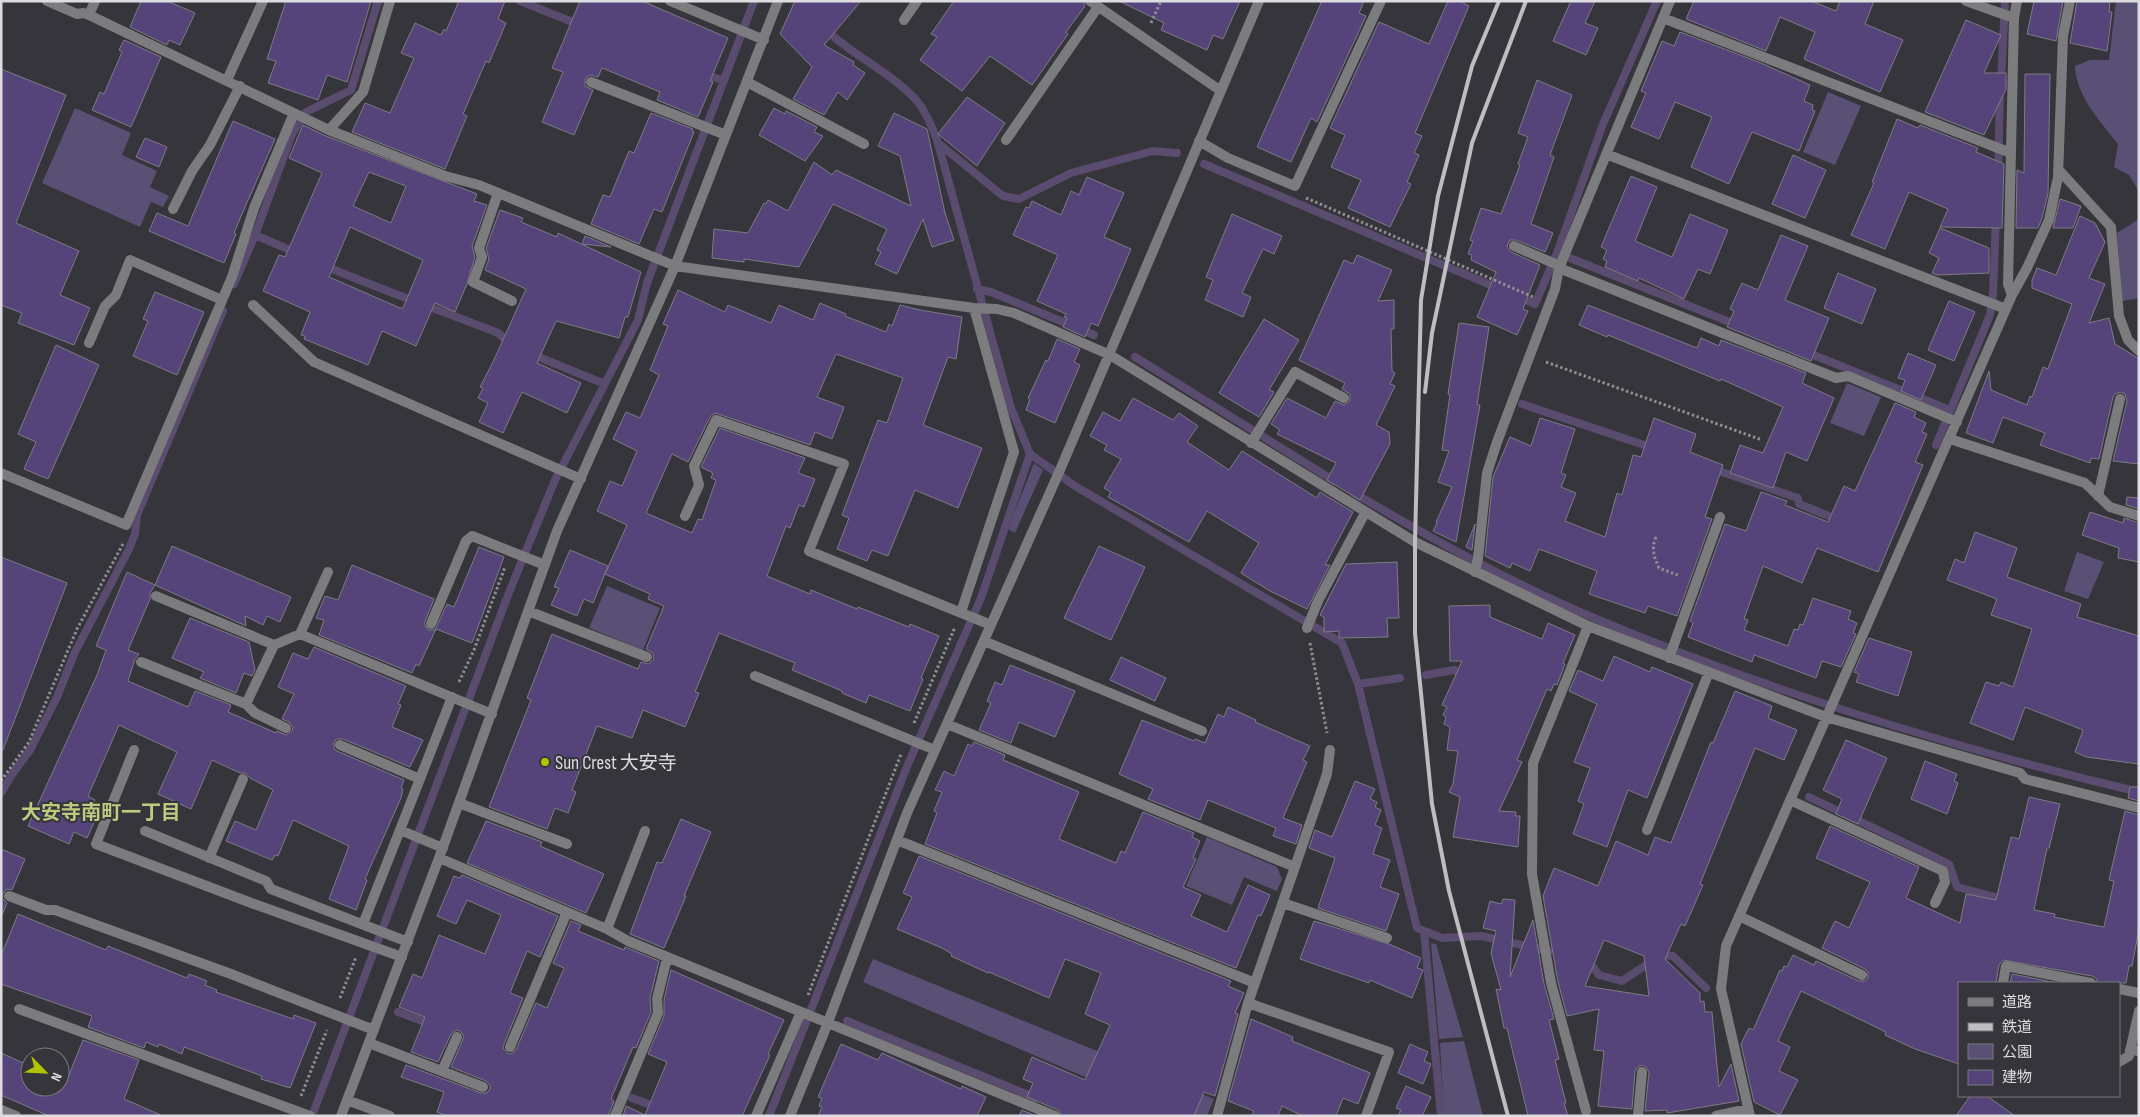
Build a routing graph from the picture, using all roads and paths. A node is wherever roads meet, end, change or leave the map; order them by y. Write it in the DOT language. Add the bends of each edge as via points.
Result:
graph roads {
  1 [pos="47,1"];
  2 [pos="95,1"];
  3 [pos="263,1"];
  4 [pos="390,1"];
  5 [pos="670,1"];
  6 [pos="778,1"];
  7 [pos="917,1"];
  8 [pos="1259,1"];
  9 [pos="1381,1"];
  10 [pos="1670,1"];
  11 [pos="1966,1"];
  12 [pos="2017,1"];
  13 [pos="2070,1"];
  14 [pos="1094,4"];
  15 [pos="89,15"];
  16 [pos="2008,16"];
  17 [pos="1663,18"];
  18 [pos="904,20"];
  19 [pos="764,40"];
  20 [pos="227,80"];
  21 [pos="591,82"];
  22 [pos="747,82"];
  23 [pos="240,86"];
  24 [pos="1220,91"];
  25 [pos="300,116"];
  26 [pos="329,130"];
  27 [pos="726,135"];
  28 [pos="1006,140"];
  29 [pos="1199,141"];
  30 [pos="864,144"];
  31 [pos="2011,153"];
  32 [pos="1606,154"];
  33 [pos="2058,170"];
  34 [pos="1296,183"];
  35 [pos="498,193"];
  36 [pos="173,209"];
  37 [pos="1514,246"];
  38 [pos="1557,261"];
  39 [pos="675,266"];
  40 [pos="2012,294"];
  41 [pos="222,300"];
  42 [pos="512,301"];
  43 [pos="253,305"];
  44 [pos="1997,306"];
  45 [pos="977,309"];
  46 [pos="89,343"];
  47 [pos="2139,351"];
  48 [pos="1110,355"];
  49 [pos="1529,356"];
  50 [pos="1344,398"];
  51 [pos="2120,399"];
  52 [pos="1951,419"];
  53 [pos="1256,436"];
  54 [pos="1950,439"];
  55 [pos="1762,440"];
  56 [pos="1,473"];
  57 [pos="581,479"];
  58 [pos="2098,496"];
  59 [pos="1365,513"];
  60 [pos="685,516"];
  61 [pos="2139,516"];
  62 [pos="1720,517"];
  63 [pos="126,525"];
  64 [pos="1656,537"];
  65 [pos="513,551"];
  66 [pos="545,565"];
  67 [pos="1477,565"];
  68 [pos="328,572"];
  69 [pos="1697,583"];
  70 [pos="156,596"];
  71 [pos="528,611"];
  72 [pos="964,613"];
  73 [pos="987,623"];
  74 [pos="431,624"];
  75 [pos="1308,624"];
  76 [pos="1588,626"];
  77 [pos="300,634"];
  78 [pos="984,641"];
  79 [pos="274,645"];
  80 [pos="1672,652"];
  81 [pos="647,657"];
  82 [pos="141,662"];
  83 [pos="1709,672"];
  84 [pos="754,676"];
  85 [pos="455,699"];
  86 [pos="246,704"];
  87 [pos="1829,710"];
  88 [pos="492,714"];
  89 [pos="947,724"];
  90 [pos="286,728"];
  91 [pos="1202,731"];
  92 [pos="909,739"];
  93 [pos="340,745"];
  94 [pos="134,750"];
  95 [pos="935,750"];
  96 [pos="1330,750"];
  97 [pos="243,779"];
  98 [pos="420,779"];
  99 [pos="1,782"];
  100 [pos="1790,800"];
  101 [pos="459,803"];
  102 [pos="2139,808"];
  103 [pos="1647,830"];
  104 [pos="404,831"];
  105 [pos="645,831"];
  106 [pos="145,832"];
  107 [pos="897,840"];
  108 [pos="567,844"];
  109 [pos="443,848"];
  110 [pos="209,858"];
  111 [pos="439,858"];
  112 [pos="1295,867"];
  113 [pos="9,896"];
  114 [pos="1282,903"];
  115 [pos="1935,903"];
  116 [pos="567,912"];
  117 [pos="1739,916"];
  118 [pos="367,926"];
  119 [pos="607,929"];
  120 [pos="1388,938"];
  121 [pos="408,942"];
  122 [pos="402,957"];
  123 [pos="667,958"];
  124 [pos="1862,975"];
  125 [pos="2003,982"];
  126 [pos="2086,982"];
  127 [pos="1255,983"];
  128 [pos="2120,989"];
  129 [pos="2139,993"];
  130 [pos="1248,1003"];
  131 [pos="19,1009"];
  132 [pos="2139,1011"];
  133 [pos="802,1013"];
  134 [pos="828,1023"];
  135 [pos="374,1030"];
  136 [pos="457,1038"];
  137 [pos="369,1043"];
  138 [pos="510,1047"];
  139 [pos="2135,1050"];
  140 [pos="2120,1061"];
  141 [pos="442,1072"];
  142 [pos="1642,1072"];
  143 [pos="483,1087"];
  144 [pos="347,1100"];
  145 [pos="1,1110"];
  146 [pos="1586,1110"];
  147 [pos="1749,1112"];
  148 [pos="300,1113"];
  149 [pos="16,1116"];
  150 [pos="341,1116"];
  151 [pos="390,1116"];
  152 [pos="615,1116"];
  153 [pos="756,1116"];
  154 [pos="790,1116"];
  155 [pos="1055,1116"];
  156 [pos="1217,1116"];
  157 [pos="1366,1116"];
  158 [pos="1638,1116"];
  159 [pos="1716,1116"];
  1 -- 15 [label="street" via="77,14"];
  2 -- 15 [label="street"];
  3 -- 20 [label="street"];
  4 -- 26 [label="street" via="363,92"];
  5 -- 19 [label="street"];
  6 -- 19 [label="street"];
  7 -- 18 [label="street"];
  8 -- 24 [label="street"];
  9 -- 34 [label="street"];
  10 -- 17 [label="street"];
  11 -- 16 [label="street"];
  12 -- 16 [label="street"];
  13 -- 33 [label="street" via="2063,36"];
  14 -- 24 [label="street"];
  14 -- 28 [label="street"];
  15 -- 20 [label="street"];
  16 -- 31 [label="street"];
  17 -- 31 [label="street"];
  17 -- 32 [label="street"];
  19 -- 22 [label="street"];
  20 -- 23 [label="street"];
  21 -- 27 [label="street"];
  22 -- 27 [label="street"];
  22 -- 30 [label="street"];
  23 -- 25 [label="street"];
  23 -- 36 [label="street"];
  24 -- 29 [label="street"];
  25 -- 26 [label="street"];
  25 -- 41 [label="street" via="254,208"];
  26 -- 35 [label="street"];
  27 -- 39 [label="street"];
  29 -- 34 [label="street" via="1228,158 1295,186"];
  29 -- 48 [label="street"];
  31 -- 40 [label="street" via="2008,284"];
  32 -- 38 [label="street"];
  32 -- 44 [label="street"];
  33 -- 40 [label="street" via="2049,220"];
  33 -- 47 [label="street" via="2111,227 2119,316 2128,340"];
  34 -- 38 [label="path" via="1306,198 1533,297"];
  35 -- 39 [label="street"];
  35 -- 42 [label="street" via="479,248 482,257 473,282"];
  37 -- 38 [label="street"];
  38 -- 49 [label="street" via="1555,289"];
  38 -- 52 [label="street" via="1836,378 1848,376"];
  39 -- 45 [label="street"];
  39 -- 57 [label="street"];
  40 -- 44 [label="street"];
  41 -- 46 [label="street" via="130,260 116,295 105,306"];
  41 -- 63 [label="street"];
  43 -- 57 [label="street" via="314,362"];
  44 -- 52 [label="street"];
  45 -- 48 [label="street" via="1014,313"];
  45 -- 72 [label="street" via="1014,452"];
  48 -- 53 [label="street"];
  48 -- 73 [label="street" via="1058,475"];
  49 -- 55 [label="path"];
  49 -- 67 [label="street" via="1487,474"];
  50 -- 53 [label="street" via="1295,372"];
  51 -- 58 [label="street"];
  52 -- 54 [label="street"];
  53 -- 59 [label="street"];
  54 -- 58 [label="street" via="2085,483"];
  54 -- 87 [label="street"];
  56 -- 63 [label="street"];
  57 -- 66 [label="street"];
  58 -- 61 [label="street" via="2110,508"];
  59 -- 67 [label="street" via="1415,542"];
  59 -- 75 [label="street"];
  60 -- 72 [label="street" via="699,485 694,466 716,420 844,464 809,551"];
  62 -- 69 [label="street"];
  63 -- 99 [label="path" via="127,536 78,628 29,742"];
  64 -- 69 [label="path" via="1654,558 1659,568"];
  65 -- 66 [label="street"];
  65 -- 74 [label="street" via="472,536 466,541"];
  65 -- 85 [label="path"];
  66 -- 71 [label="street"];
  67 -- 76 [label="street"];
  68 -- 77 [label="street"];
  69 -- 80 [label="street"];
  70 -- 79 [label="street"];
  71 -- 81 [label="street"];
  71 -- 88 [label="street"];
  72 -- 73 [label="street"];
  72 -- 92 [label="path"];
  73 -- 78 [label="street"];
  75 -- 96 [label="path"];
  76 -- 80 [label="street"];
  76 -- 146 [label="street" via="1533,763 1532,874 1551,983"];
  77 -- 79 [label="street"];
  77 -- 85 [label="street"];
  78 -- 89 [label="street"];
  78 -- 91 [label="street"];
  79 -- 86 [label="street"];
  80 -- 83 [label="street"];
  82 -- 86 [label="street"];
  83 -- 87 [label="street"];
  83 -- 103 [label="street"];
  84 -- 92 [label="street"];
  85 -- 88 [label="street"];
  85 -- 98 [label="street"];
  86 -- 90 [label="street" via="255,713"];
  87 -- 100 [label="street"];
  87 -- 102 [label="street" via="2020,773 2025,779"];
  88 -- 101 [label="street"];
  89 -- 95 [label="street"];
  89 -- 112 [label="street"];
  92 -- 95 [label="street"];
  92 -- 133 [label="path"];
  93 -- 98 [label="street"];
  94 -- 122 [label="street" via="96,844"];
  95 -- 107 [label="street"];
  96 -- 112 [label="street" via="1327,774"];
  97 -- 110 [label="street"];
  98 -- 104 [label="street"];
  100 -- 115 [label="street" via="1943,870 1945,882"];
  100 -- 117 [label="street"];
  101 -- 108 [label="street"];
  101 -- 109 [label="street"];
  104 -- 109 [label="street"];
  104 -- 118 [label="street"];
  105 -- 119 [label="street"];
  106 -- 110 [label="street"];
  107 -- 127 [label="street"];
  107 -- 134 [label="street"];
  109 -- 111 [label="street"];
  110 -- 118 [label="street" via="266,881 271,889"];
  111 -- 116 [label="street"];
  111 -- 121 [label="street"];
  112 -- 114 [label="street"];
  113 -- 135 [label="street" via="231,974"];
  114 -- 120 [label="street"];
  114 -- 127 [label="street"];
  116 -- 119 [label="street"];
  116 -- 138 [label="street"];
  117 -- 124 [label="street"];
  117 -- 147 [label="street" via="1726,946 1721,989"];
  118 -- 121 [label="street"];
  119 -- 123 [label="street"];
  121 -- 122 [label="street"];
  122 -- 135 [label="street"];
  123 -- 133 [label="street"];
  123 -- 152 [label="street" via="657,999 658,1012"];
  125 -- 126 [label="street" via="2006,966"];
  127 -- 130 [label="street"];
  128 -- 129 [label="street"];
  130 -- 156 [label="street"];
  130 -- 157 [label="street" via="1389,1052"];
  131 -- 148 [label="street"];
  132 -- 139 [label="street"];
  133 -- 134 [label="street"];
  133 -- 153 [label="street"];
  134 -- 154 [label="street"];
  134 -- 155 [label="street"];
  135 -- 137 [label="street"];
  136 -- 141 [label="street"];
  137 -- 141 [label="street"];
  137 -- 144 [label="street"];
  139 -- 140 [label="street"];
  141 -- 143 [label="street"];
  142 -- 158 [label="street"];
  144 -- 150 [label="street"];
  144 -- 151 [label="street"];
  145 -- 149 [label="street"];
  147 -- 159 [label="street"];
}
